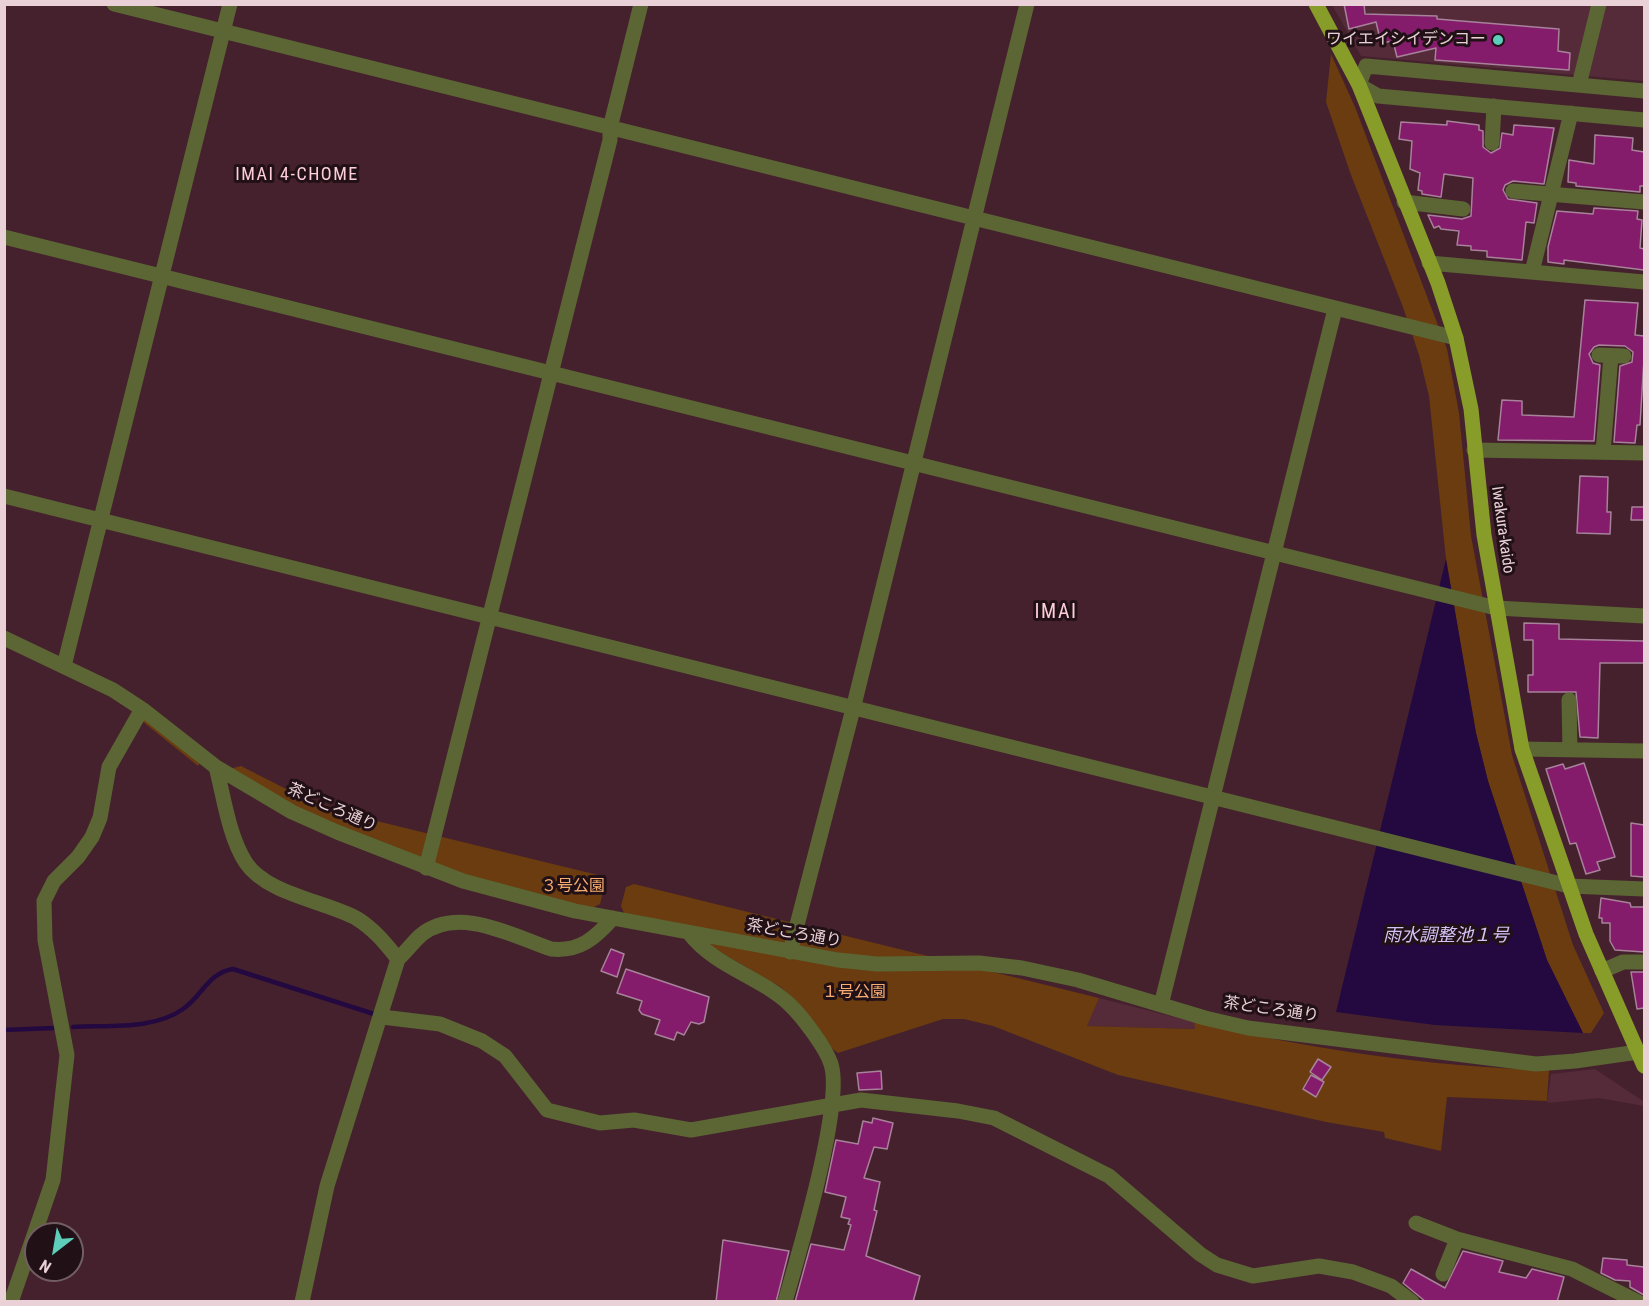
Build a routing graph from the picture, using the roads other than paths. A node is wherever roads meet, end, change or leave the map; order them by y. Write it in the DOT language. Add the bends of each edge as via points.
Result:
graph roads {
  1 [pos="114,4"];
  2 [pos="230,4"];
  3 [pos="641,4"];
  4 [pos="1027,4"];
  5 [pos="1316,4"];
  6 [pos="1599,4"];
  7 [pos="224,32"];
  8 [pos="1359,85"];
  9 [pos="1579,85"];
  10 [pos="1644,91"];
  11 [pos="1494,106"];
  12 [pos="1571,113"];
  13 [pos="1644,120"];
  14 [pos="610,128"];
  15 [pos="1492,142"];
  16 [pos="1513,191"];
  17 [pos="1552,194"];
  18 [pos="1404,202"];
  19 [pos="1644,202"];
  20 [pos="1463,209"];
  21 [pos="973,218"];
  22 [pos="4,237"];
  23 [pos="1429,263"];
  24 [pos="1532,272"];
  25 [pos="163,277"];
  26 [pos="1644,282"];
  27 [pos="1335,309"];
  28 [pos="1456,338"];
  29 [pos="1612,356"];
  30 [pos="551,373"];
  31 [pos="1474,450"];
  32 [pos="1603,452"];
  33 [pos="1644,453"];
  34 [pos="913,463"];
  35 [pos="4,496"];
  36 [pos="101,521"];
  37 [pos="1275,553"];
  38 [pos="1496,608"];
  39 [pos="1644,616"];
  40 [pos="491,618"];
  41 [pos="4,638"];
  42 [pos="64,666"];
  43 [pos="1569,700"];
  44 [pos="142,709"];
  45 [pos="853,709"];
  46 [pos="1522,749"];
  47 [pos="1569,750"];
  48 [pos="1644,751"];
  49 [pos="216,767"];
  50 [pos="1214,796"];
  51 [pos="426,868"];
  52 [pos="1569,886"];
  53 [pos="1644,889"];
  54 [pos="613,918"];
  55 [pos="689,933"];
  56 [pos="790,952"];
  57 [pos="398,959"];
  58 [pos="1644,962"];
  59 [pos="1602,971"];
  60 [pos="1161,1005"];
  61 [pos="382,1017"];
  62 [pos="1641,1052"];
  63 [pos="1644,1066"];
  64 [pos="833,1103"];
  65 [pos="1416,1223"];
  66 [pos="1456,1239"];
  67 [pos="1443,1274"];
  68 [pos="11,1302"];
  69 [pos="302,1302"];
  70 [pos="785,1302"];
  71 [pos="1412,1302"];
  72 [pos="1638,1302"];
  1 -- 7 [label="street"];
  2 -- 7 [label="street"];
  3 -- 14 [label="street"];
  4 -- 21 [label="street"];
  5 -- 8 [label="main road, Iwakura-kaido"];
  6 -- 9 [label="street"];
  7 -- 14 [label="street"];
  7 -- 25 [label="street"];
  8 -- 9 [label="street" via="1366,66"];
  8 -- 11 [label="street" via="1378,96"];
  8 -- 18 [label="main road, Iwakura-kaido"];
  9 -- 10 [label="street"];
  11 -- 12 [label="street"];
  11 -- 15 [label="street"];
  12 -- 13 [label="street"];
  12 -- 17 [label="street"];
  14 -- 21 [label="street"];
  14 -- 30 [label="street"];
  16 -- 17 [label="street"];
  17 -- 19 [label="street"];
  17 -- 24 [label="street"];
  18 -- 20 [label="street"];
  18 -- 23 [label="main road, Iwakura-kaido"];
  21 -- 27 [label="street"];
  21 -- 34 [label="street"];
  22 -- 25 [label="street"];
  23 -- 24 [label="street"];
  23 -- 28 [label="main road, Iwakura-kaido"];
  24 -- 26 [label="street"];
  25 -- 30 [label="street"];
  25 -- 36 [label="street"];
  27 -- 28 [label="street"];
  27 -- 37 [label="street"];
  28 -- 31 [label="main road, Iwakura-kaido"];
  29 -- 32 [label="street"];
  30 -- 34 [label="street"];
  30 -- 40 [label="street"];
  31 -- 32 [label="street"];
  31 -- 38 [label="main road, Iwakura-kaido"];
  32 -- 33 [label="street"];
  34 -- 37 [label="street"];
  34 -- 45 [label="street"];
  35 -- 36 [label="street"];
  36 -- 40 [label="street"];
  36 -- 42 [label="street"];
  37 -- 38 [label="street"];
  37 -- 50 [label="street"];
  38 -- 39 [label="street"];
  38 -- 46 [label="main road, Iwakura-kaido"];
  40 -- 45 [label="street"];
  40 -- 51 [label="street"];
  41 -- 42 [label="street, 茶どころ通り"];
  42 -- 44 [label="street, 茶どころ通り"];
  43 -- 47 [label="street"];
  44 -- 49 [label="street, 茶どころ通り"];
  44 -- 68 [label="street" via="109,767 100,818 92,837 54,881 44,901 45,940 67,1055 53,1180"];
  45 -- 50 [label="street"];
  45 -- 56 [label="street"];
  46 -- 47 [label="street"];
  46 -- 52 [label="main road, Iwakura-kaido"];
  47 -- 48 [label="street"];
  49 -- 51 [label="street, 茶どころ通り" via="312,822"];
  49 -- 57 [label="street" via="238,847 253,872 354,918 375,931"];
  50 -- 52 [label="street"];
  50 -- 60 [label="street"];
  51 -- 54 [label="street, 茶どころ通り" via="555,907"];
  52 -- 53 [label="street"];
  52 -- 59 [label="main road, Iwakura-kaido"];
  54 -- 55 [label="street, 茶どころ通り"];
  54 -- 57 [label="street" via="596,938 563,950 475,923 452,922 421,935"];
  55 -- 56 [label="street, 茶どころ通り"];
  55 -- 64 [label="street" via="701,948 792,1007 832,1066"];
  56 -- 60 [label="street, 茶どころ通り" via="862,963 1005,966 1077,980"];
  57 -- 61 [label="street"];
  58 -- 59 [label="street" via="1623,962"];
  59 -- 62 [label="main road, Iwakura-kaido"];
  60 -- 62 [label="street, 茶どころ通り" via="1248,1028 1523,1062 1568,1062"];
  61 -- 64 [label="street" via="440,1024 482,1041 505,1056 547,1110 600,1123 634,1120 692,1130"];
  61 -- 69 [label="street" via="330,1176"];
  62 -- 63 [label="main road, Iwakura-kaido"];
  64 -- 70 [label="street"];
  64 -- 71 [label="street" via="874,1100 994,1118 1109,1176 1217,1265 1253,1276 1319,1266 1353,1272 1390,1286"];
  65 -- 66 [label="street"];
  66 -- 67 [label="street"];
  66 -- 72 [label="street" via="1572,1269"];
}
